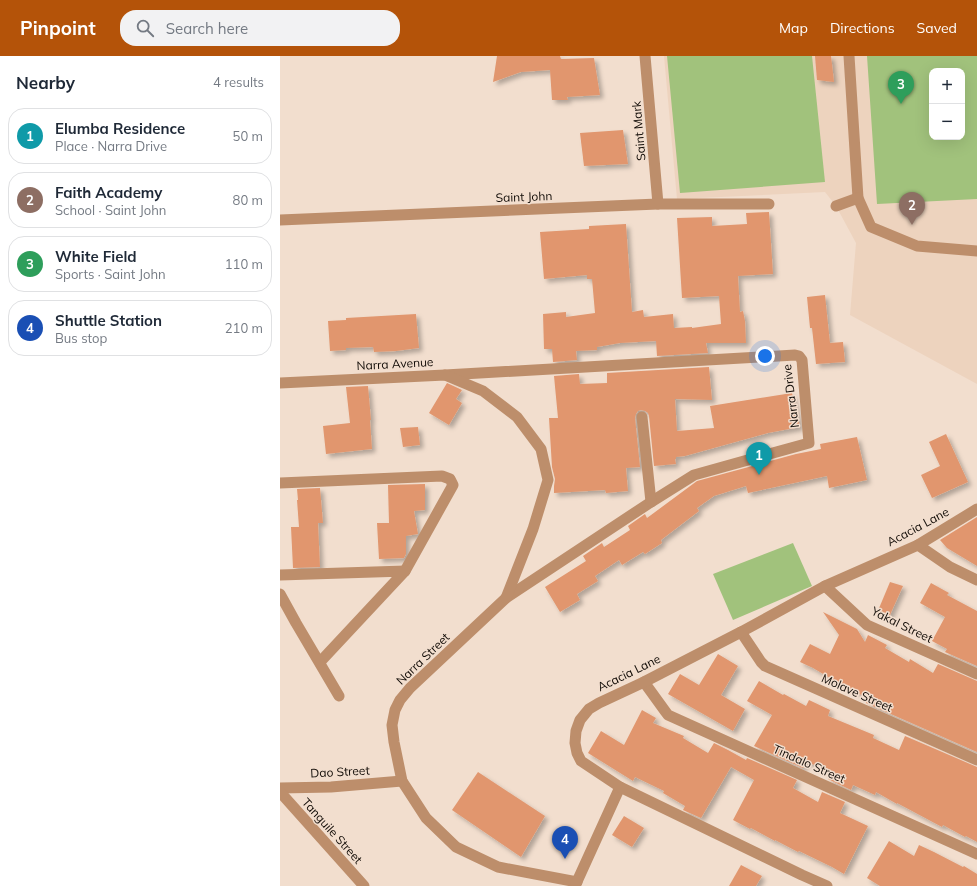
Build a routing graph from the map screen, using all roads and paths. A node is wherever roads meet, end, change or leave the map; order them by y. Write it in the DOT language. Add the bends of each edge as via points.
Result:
graph roads {
  1 [pos="646,56"];
  2 [pos="849,56"];
  3 [pos="858,198"];
  4 [pos="658,204"];
  5 [pos="769,204"];
  6 [pos="836,206"];
  7 [pos="280,220"];
  8 [pos="977,251"];
  9 [pos="445,375"];
  10 [pos="280,383"];
  11 [pos="642,417"];
  12 [pos="280,483"];
  13 [pos="651,502"];
  14 [pos="977,509"];
  15 [pos="918,545"];
  16 [pos="405,571"];
  17 [pos="280,575"];
  18 [pos="977,580"];
  19 [pos="825,586"];
  20 [pos="280,594"];
  21 [pos="506,598"];
  22 [pos="741,632"];
  23 [pos="320,662"];
  24 [pos="977,674"];
  25 [pos="644,682"];
  26 [pos="339,696"];
  27 [pos="977,760"];
  28 [pos="402,781"];
  29 [pos="620,787"];
  30 [pos="280,788"];
  31 [pos="280,792"];
  32 [pos="977,854"];
  33 [pos="576,884"];
  34 [pos="364,886"];
  35 [pos="827,886"];
  1 -- 4 [label="street, Saint Mark"];
  2 -- 3 [label="street"];
  3 -- 6 [label="street"];
  3 -- 8 [label="street" via="871,227 917,246"];
  4 -- 5 [label="street, Saint John"];
  4 -- 7 [label="street, Saint John"];
  9 -- 10 [label="street, Narra Avenue"];
  9 -- 13 [label="street, Narra Drive" via="795,354 799,356 802,360 809,443 694,475"];
  9 -- 21 [label="street, Narra Avenue" via="483,391 517,417 541,449 548,480 533,529"];
  11 -- 13 [label="street"];
  12 -- 16 [label="street" via="442,476 450,479 453,485"];
  13 -- 21 [label="street, Narra Drive"];
  14 -- 15 [label="street, Acacia Lane"];
  15 -- 18 [label="street" via="950,567"];
  15 -- 19 [label="street, Acacia Lane"];
  16 -- 17 [label="street"];
  16 -- 23 [label="street"];
  19 -- 22 [label="street, Acacia Lane"];
  19 -- 24 [label="street, Yakal Street" via="867,625"];
  20 -- 23 [label="street"];
  21 -- 28 [label="street, Narra Street" via="400,700 392,725"];
  22 -- 25 [label="street, Acacia Lane"];
  22 -- 27 [label="street, Molave Street" via="764,666"];
  23 -- 26 [label="street"];
  25 -- 29 [label="street, Acacia Lane" via="589,709 580,720 576,731 575,743 581,762"];
  25 -- 32 [label="street, Tindalo Street" via="668,715"];
  28 -- 30 [label="street, Dao Street"];
  28 -- 33 [label="street, Narra Street" via="426,818 456,847 498,867"];
  29 -- 33 [label="street"];
  29 -- 35 [label="street, Acacia Lane"];
  31 -- 34 [label="street, Tanguile Street"];
}
